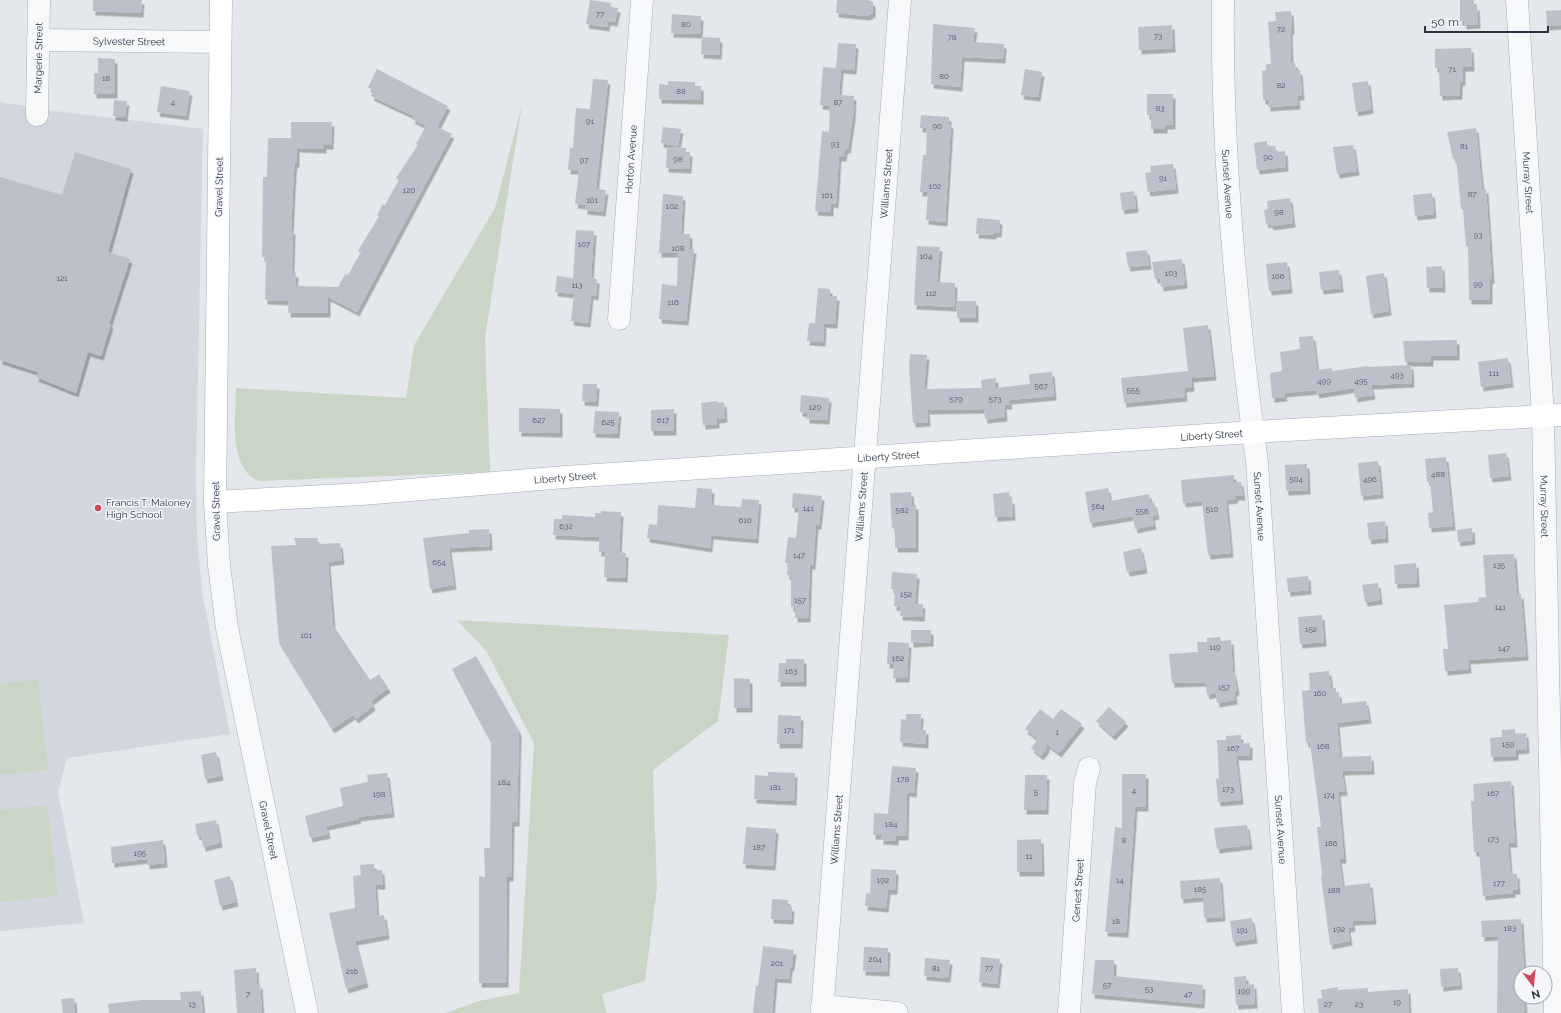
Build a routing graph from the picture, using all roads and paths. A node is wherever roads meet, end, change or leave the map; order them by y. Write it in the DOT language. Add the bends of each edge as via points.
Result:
graph roads {
  1 [pos="39,0"];
  2 [pos="221,0"];
  3 [pos="642,0"];
  4 [pos="900,0"];
  5 [pos="1223,0"];
  6 [pos="1517,0"];
  7 [pos="38,40"];
  8 [pos="220,42"];
  9 [pos="37,115"];
  10 [pos="619,320"];
  11 [pos="1552,416"];
  12 [pos="1253,432"];
  13 [pos="864,458"];
  14 [pos="215,502"];
  15 [pos="1089,768"];
  16 [pos="822,1009"];
  17 [pos="307,1013"];
  18 [pos="897,1013"];
  19 [pos="1069,1013"];
  20 [pos="1293,1013"];
  21 [pos="1555,1013"];
  1 -- 7 [label="street, Margerie Street"];
  2 -- 8 [label="main road, Gravel Street"];
  3 -- 10 [label="street, Horton Avenue"];
  4 -- 13 [label="street, Williams Street"];
  5 -- 12 [label="street, Sunset Avenue" via="1225,132 1247,392"];
  6 -- 11 [label="street, Murray Street"];
  7 -- 8 [label="street, Sylvester Street"];
  7 -- 9 [label="street, Margerie Street"];
  8 -- 14 [label="main road, Gravel Street"];
  11 -- 12 [label="main road, Liberty Street"];
  11 -- 21 [label="street, Murray Street"];
  12 -- 13 [label="main road, Liberty Street"];
  12 -- 20 [label="street, Sunset Avenue"];
  13 -- 14 [label="main road, Liberty Street"];
  13 -- 16 [label="street, Williams Street"];
  14 -- 17 [label="street, Gravel Street" via="218,558 227,628"];
  15 -- 19 [label="street, Genest Street" via="1085,783"];
  16 -- 18 [label="street"];
}
